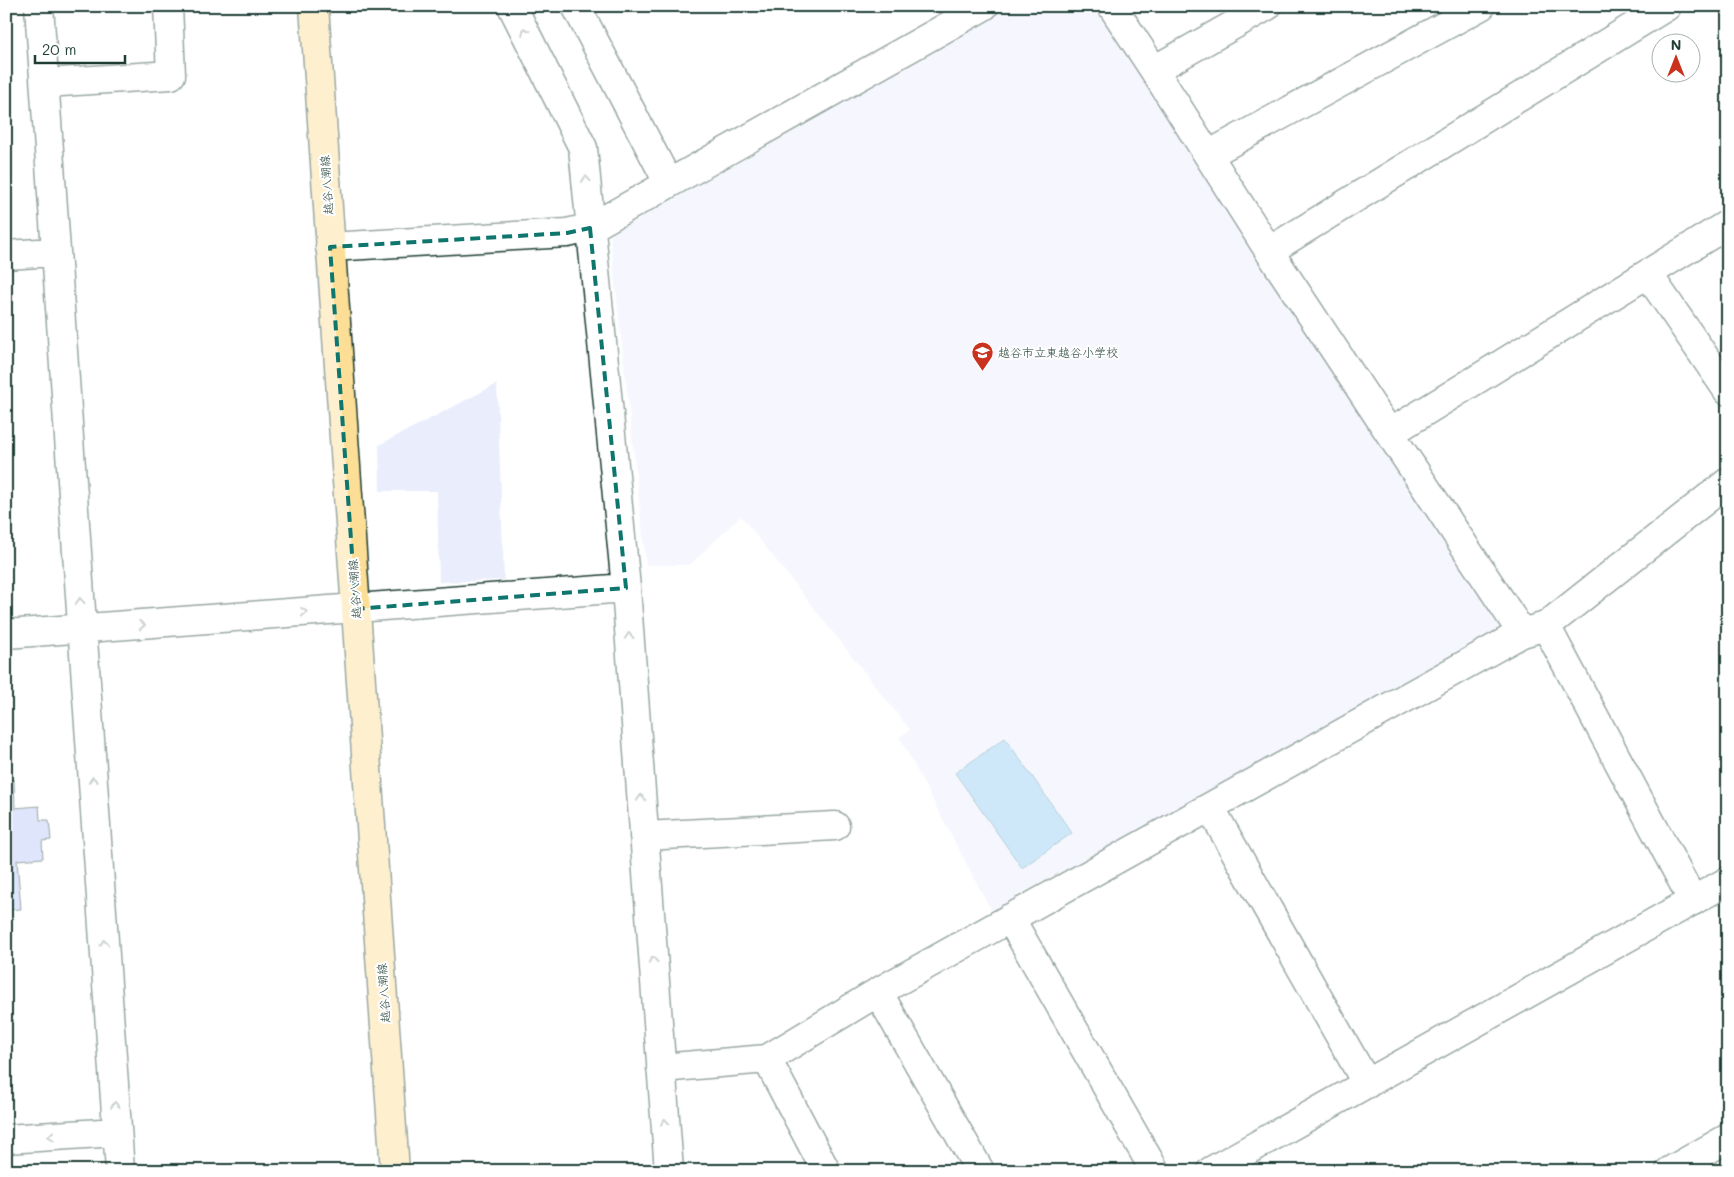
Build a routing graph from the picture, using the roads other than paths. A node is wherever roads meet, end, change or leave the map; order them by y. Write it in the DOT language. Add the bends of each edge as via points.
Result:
graph roads {
  1 [pos="39,6"];
  2 [pos="168,6"];
  3 [pos="314,6"];
  4 [pos="512,6"];
  5 [pos="576,6"];
  6 [pos="984,6"];
  7 [pos="1112,6"];
  8 [pos="1267,6"];
  9 [pos="1481,6"];
  10 [pos="1667,6"];
  11 [pos="1154,70"];
  12 [pos="45,83"];
  13 [pos="1208,155"];
  14 [pos="668,182"];
  15 [pos="1728,224"];
  16 [pos="590,228"];
  17 [pos="330,247"];
  18 [pos="1269,251"];
  19 [pos="55,252"];
  20 [pos="6,255"];
  21 [pos="1648,274"];
  22 [pos="1728,391"];
  23 [pos="1390,433"];
  24 [pos="1728,482"];
  25 [pos="626,588"];
  26 [pos="356,608"];
  27 [pos="82,629"];
  28 [pos="1534,629"];
  29 [pos="6,634"];
  30 [pos="1210,807"];
  31 [pos="835,826"];
  32 [pos="644,836"];
  33 [pos="1728,881"];
  34 [pos="1692,901"];
  35 [pos="1010,918"];
  36 [pos="878,992"];
  37 [pos="767,1059"];
  38 [pos="661,1068"];
  39 [pos="1367,1084"];
  40 [pos="117,1132"];
  41 [pos="1728,1138"];
  42 [pos="6,1139"];
  43 [pos="120,1171"];
  44 [pos="395,1171"];
  45 [pos="669,1171"];
  46 [pos="826,1171"];
  47 [pos="980,1171"];
  48 [pos="1155,1171"];
  49 [pos="1211,1171"];
  50 [pos="1670,1171"];
  1 -- 12 [label="street"];
  2 -- 12 [label="street" via="171,75"];
  3 -- 17 [label="main road, 越谷八潮線"];
  16 -- 4 [label="street, one-way" via="583,148"];
  5 -- 14 [label="street"];
  6 -- 14 [label="street"];
  7 -- 11 [label="street"];
  8 -- 11 [label="street"];
  9 -- 13 [label="street"];
  10 -- 18 [label="street"];
  11 -- 13 [label="street"];
  12 -- 19 [label="street"];
  13 -- 18 [label="street"];
  14 -- 16 [label="street"];
  15 -- 21 [label="street"];
  16 -- 17 [label="street" via="567,233"];
  16 -- 25 [label="street"];
  17 -- 26 [label="main road, 越谷八潮線"];
  18 -- 23 [label="street"];
  19 -- 20 [label="street"];
  27 -- 19 [label="street, one-way"];
  21 -- 22 [label="street"];
  21 -- 23 [label="street"];
  23 -- 28 [label="street"];
  24 -- 28 [label="street"];
  25 -- 26 [label="street"];
  32 -- 25 [label="street, one-way"];
  27 -- 26 [label="street, one-way"];
  26 -- 44 [label="main road, 越谷八潮線"];
  27 -- 29 [label="street"];
  40 -- 27 [label="street, one-way"];
  28 -- 30 [label="street"];
  28 -- 34 [label="street"];
  30 -- 35 [label="street"];
  30 -- 39 [label="street"];
  31 -- 32 [label="street"];
  38 -- 32 [label="street, one-way"];
  33 -- 34 [label="street"];
  34 -- 39 [label="street"];
  35 -- 36 [label="street"];
  35 -- 48 [label="street"];
  36 -- 37 [label="street"];
  36 -- 47 [label="street"];
  37 -- 38 [label="street"];
  37 -- 46 [label="street"];
  45 -- 38 [label="street, one-way"];
  39 -- 49 [label="street"];
  40 -- 42 [label="street, one-way"];
  40 -- 43 [label="street"];
  41 -- 50 [label="street"];
}
